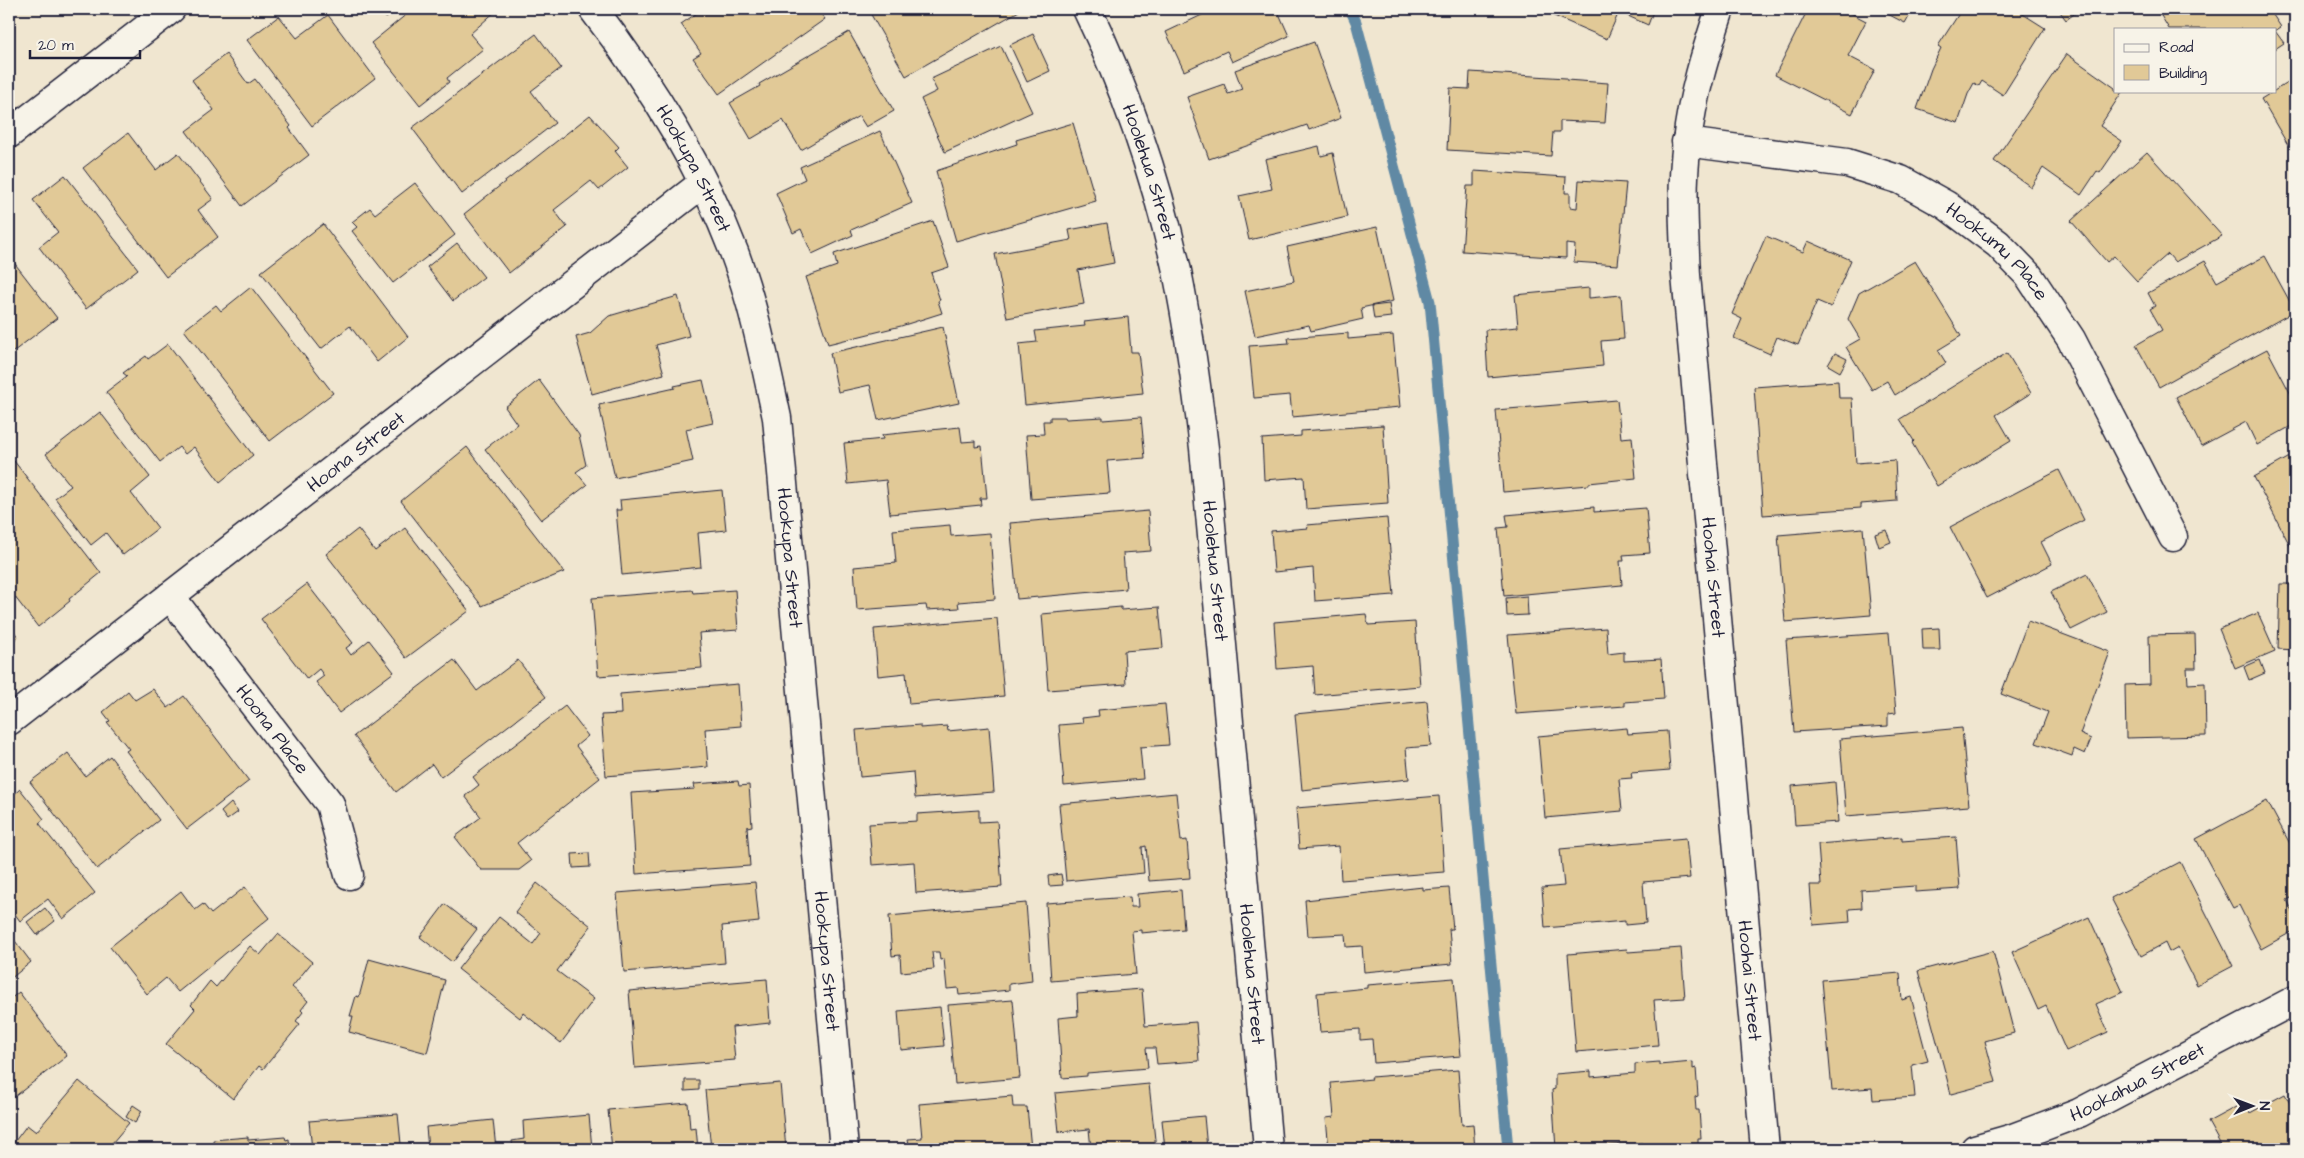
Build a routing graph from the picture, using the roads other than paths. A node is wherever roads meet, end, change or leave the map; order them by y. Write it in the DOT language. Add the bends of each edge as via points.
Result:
graph roads {
  1 [pos="171,9"];
  2 [pos="593,9"];
  3 [pos="1087,9"];
  4 [pos="1720,9"];
  5 [pos="9,134"];
  6 [pos="1686,142"];
  7 [pos="703,183"];
  8 [pos="2173,537"];
  9 [pos="170,596"];
  10 [pos="9,721"];
  11 [pos="349,875"];
  12 [pos="2295,1000"];
  13 [pos="844,1149"];
  14 [pos="1268,1149"];
  15 [pos="1765,1149"];
  16 [pos="1975,1149"];
  1 -- 5 [label="street"];
  2 -- 7 [label="street, Hookupa Street" via="626,51 668,116"];
  3 -- 14 [label="street, Hoolehua Street" via="1122,88 1158,195 1177,271 1192,355 1204,448"];
  4 -- 6 [label="street, Hoohai Street" via="1704,60"];
  6 -- 8 [label="street, Hookumu Place" via="1847,163 1902,180 1946,205 1998,244 2029,276 2071,339"];
  6 -- 15 [label="street, Hoohai Street" via="1683,198 1686,275"];
  7 -- 9 [label="street, Hoona Street"];
  7 -- 13 [label="street, Hookupa Street" via="734,252 758,331 777,418"];
  9 -- 10 [label="street, Hoona Street"];
  9 -- 11 [label="street, Hoona Place" via="330,804"];
  12 -- 16 [label="street, Hookahua Street" via="2079,1113"];
}
